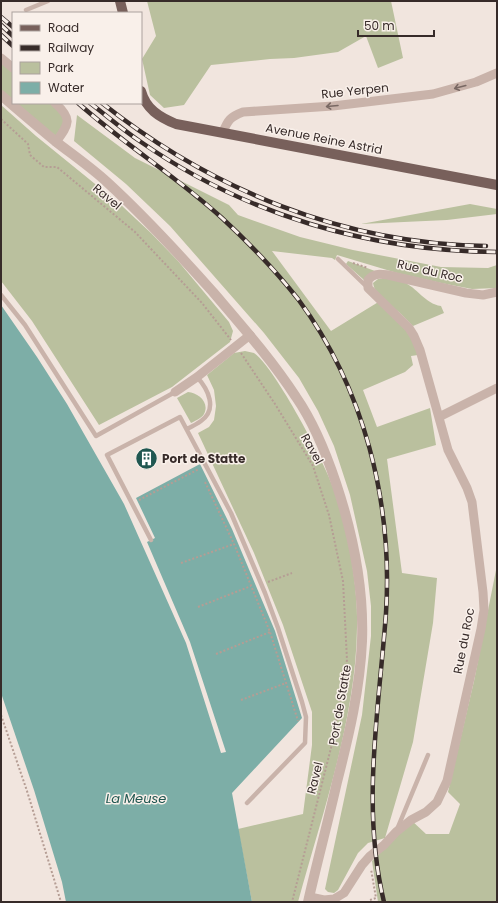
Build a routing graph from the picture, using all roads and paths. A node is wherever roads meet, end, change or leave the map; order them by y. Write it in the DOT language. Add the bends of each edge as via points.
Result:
graph roads {
  1 [pos="48,1"];
  2 [pos="120,1"];
  3 [pos="26,10"];
  4 [pos="123,12"];
  5 [pos="1,58"];
  6 [pos="12,67"];
  7 [pos="497,73"];
  8 [pos="142,93"];
  9 [pos="1,95"];
  10 [pos="56,104"];
  11 [pos="1,119"];
  12 [pos="223,132"];
  13 [pos="56,142"];
  14 [pos="497,185"];
  15 [pos="338,260"];
  16 [pos="368,268"];
  17 [pos="368,288"];
  18 [pos="497,292"];
  19 [pos="1,295"];
  20 [pos="250,335"];
  21 [pos="236,346"];
  22 [pos="197,377"];
  23 [pos="497,388"];
  24 [pos="175,392"];
  25 [pos="439,417"];
  26 [pos="187,429"];
  27 [pos="202,475"];
  28 [pos="205,482"];
  29 [pos="142,507"];
  30 [pos="151,540"];
  31 [pos="234,544"];
  32 [pos="181,563"];
  33 [pos="292,573"];
  34 [pos="261,584"];
  35 [pos="251,586"];
  36 [pos="198,607"];
  37 [pos="270,632"];
  38 [pos="216,654"];
  39 [pos="286,683"];
  40 [pos="241,700"];
  41 [pos="1,715"];
  42 [pos="298,721"];
  43 [pos="428,755"];
  44 [pos="247,803"];
  45 [pos="396,832"];
  46 [pos="370,856"];
  47 [pos="309,899"];
  48 [pos="370,900"];
  49 [pos="61,902"];
  50 [pos="292,902"];
  1 -- 3 [label="lane"];
  2 -- 4 [label="main road"];
  5 -- 6 [label="street"];
  7 -- 12 [label="street, Rue Yerpen, one-way" via="476,82 433,94 333,106 243,112 228,120"];
  8 -- 12 [label="main road, Avenue Reine Astrid" via="150,109 162,119"];
  9 -- 13 [label="street, Port de Statte"];
  10 -- 13 [label="street" via="68,118 66,128"];
  11 -- 21 [label="path, Ravel" via="28,144 30,155 44,167 57,167 135,232 202,303"];
  12 -- 14 [label="main road, Avenue Reine Astrid"];
  13 -- 20 [label="street, Port de Statte" via="106,180 158,230"];
  15 -- 16 [label="path" via="339,258"];
  15 -- 17 [label="lane, Rue du Roc"];
  17 -- 18 [label="street, Rue du Roc" via="368,280 377,273 466,293 483,295"];
  17 -- 25 [label="street, Rue du Roc" via="402,320 414,336"];
  19 -- 24 [label="lane" via="25,325 96,436"];
  20 -- 21 [label="street"];
  20 -- 47 [label="street, Port de Statte" via="297,398 327,455 353,540 362,607 362,642 354,713"];
  21 -- 22 [label="street"];
  21 -- 50 [label="path, Ravel" via="313,466 329,515 343,581 347,660 333,740"];
  22 -- 24 [label="street"];
  22 -- 26 [label="lane" via="209,394 209,409 202,421"];
  23 -- 25 [label="street"];
  25 -- 45 [label="street, Rue du Roc" via="448,450 472,502 482,573 484,610 443,792 426,812"];
  26 -- 30 [label="lane" via="180,416 107,455"];
  26 -- 34 [label="lane" via="231,513"];
  27 -- 29 [label="path" via="199,468 138,500"];
  28 -- 31 [label="path"];
  31 -- 32 [label="path"];
  31 -- 35 [label="path"];
  33 -- 34 [label="path"];
  34 -- 44 [label="lane" via="302,702 306,717 305,743"];
  35 -- 36 [label="path"];
  35 -- 37 [label="path"];
  37 -- 38 [label="path"];
  37 -- 39 [label="path"];
  39 -- 40 [label="path"];
  39 -- 42 [label="path"];
  41 -- 49 [label="path"];
  43 -- 45 [label="lane"];
  45 -- 46 [label="street, Rue du Roc"];
  46 -- 47 [label="street, Rue du Roc" via="340,896 324,900"];
  46 -- 48 [label="path" via="376,898"];
}
